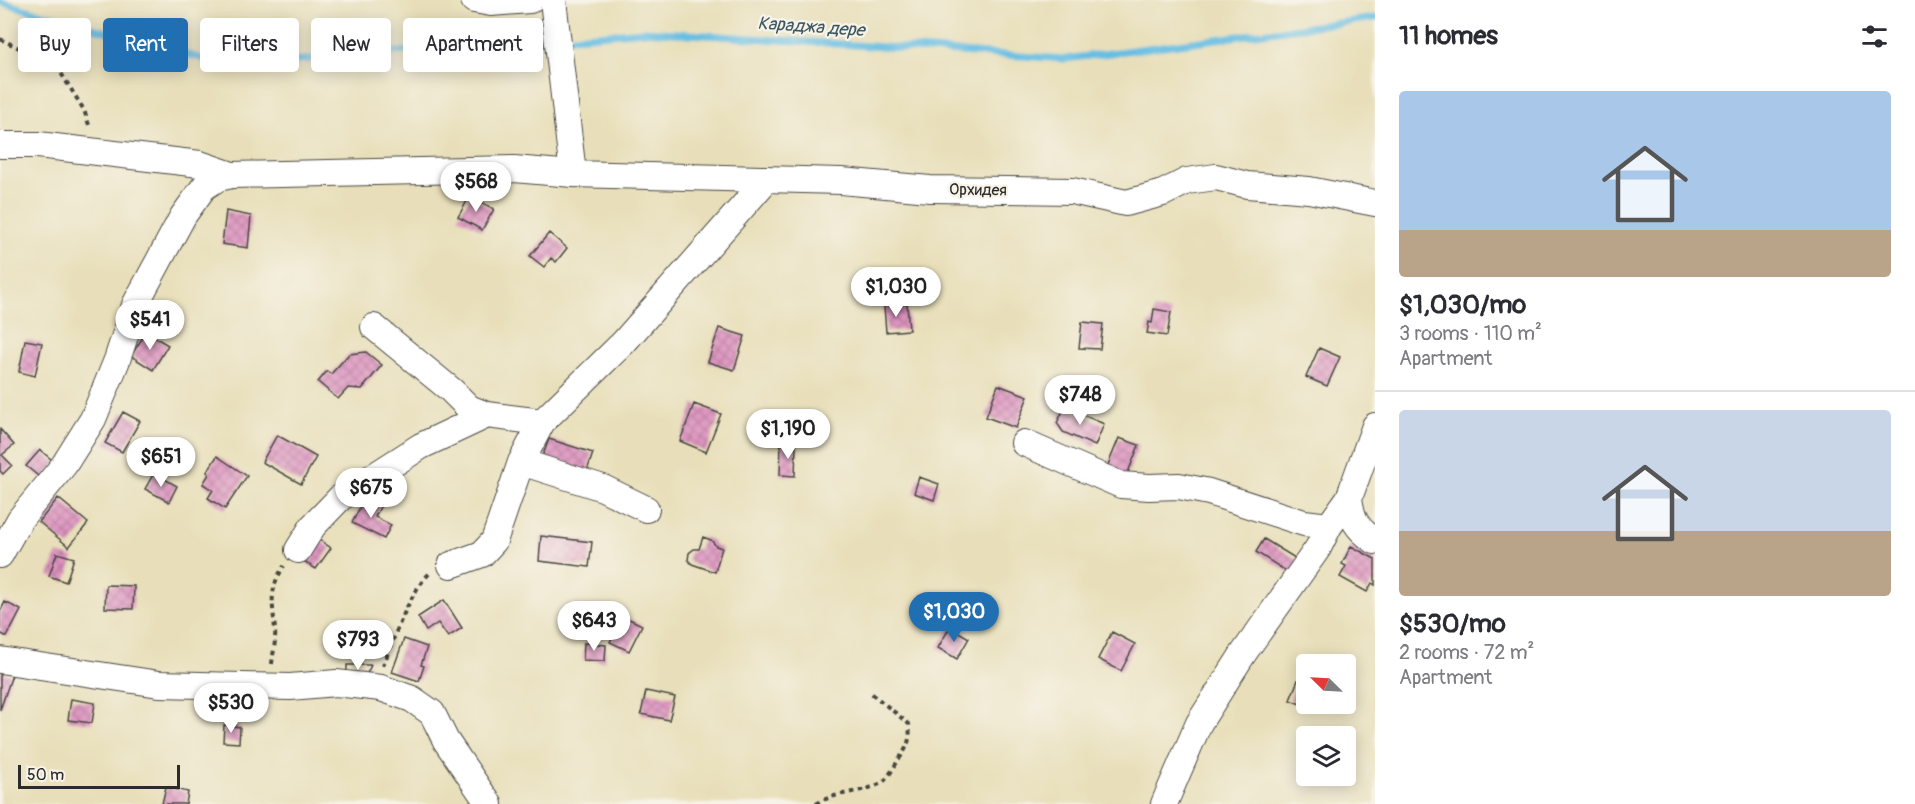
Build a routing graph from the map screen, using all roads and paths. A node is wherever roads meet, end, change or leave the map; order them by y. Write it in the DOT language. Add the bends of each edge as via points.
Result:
graph roads {
  1 [pos="474,0"];
  2 [pos="530,0"];
  3 [pos="553,0"];
  4 [pos="0,39"];
  5 [pos="0,145"];
  6 [pos="98,152"];
  7 [pos="573,174"];
  8 [pos="232,175"];
  9 [pos="767,179"];
  10 [pos="1375,203"];
  11 [pos="374,327"];
  12 [pos="488,415"];
  13 [pos="542,422"];
  14 [pos="1375,426"];
  15 [pos="1024,443"];
  16 [pos="520,462"];
  17 [pos="1349,498"];
  18 [pos="646,509"];
  19 [pos="1329,526"];
  20 [pos="1375,540"];
  21 [pos="298,550"];
  22 [pos="0,555"];
  23 [pos="452,565"];
  24 [pos="0,660"];
  25 [pos="269,685"];
  26 [pos="378,687"];
  27 [pos="871,693"];
  28 [pos="489,804"];
  29 [pos="816,804"];
  30 [pos="1164,804"];
  1 -- 2 [label="street"];
  3 -- 7 [label="street"];
  4 -- 6 [label="path" via="56,65 84,110"];
  5 -- 6 [label="street"];
  6 -- 8 [label="street" via="200,164"];
  7 -- 8 [label="street, Орхидея" via="514,169"];
  7 -- 9 [label="street, Орхидея"];
  8 -- 22 [label="street" via="204,187 183,216 135,305 93,419 64,465 20,519"];
  9 -- 10 [label="street, Орхидея" via="930,189 1072,191 1126,203 1163,194 1186,181 1216,177"];
  9 -- 13 [label="street" via="624,342"];
  11 -- 12 [label="street" via="469,408"];
  12 -- 13 [label="street"];
  12 -- 21 [label="street" via="421,446 340,498 313,526"];
  13 -- 16 [label="street"];
  14 -- 17 [label="street"];
  15 -- 19 [label="street" via="1121,484 1149,488 1179,486 1209,492 1304,523"];
  16 -- 18 [label="street" via="603,488"];
  16 -- 23 [label="street" via="494,541 482,554"];
  17 -- 19 [label="street"];
  17 -- 20 [label="street" via="1351,517 1362,533"];
  19 -- 30 [label="street" via="1318,548 1198,723"];
  21 -- 25 [label="path" via="276,577 272,602 276,633"];
  23 -- 26 [label="path" via="434,570 424,578 381,669"];
  24 -- 25 [label="street" via="159,684"];
  25 -- 26 [label="street" via="336,683"];
  26 -- 28 [label="street" via="412,699 432,714"];
  27 -- 29 [label="path" via="909,724 911,737 905,751 884,781"];
}
